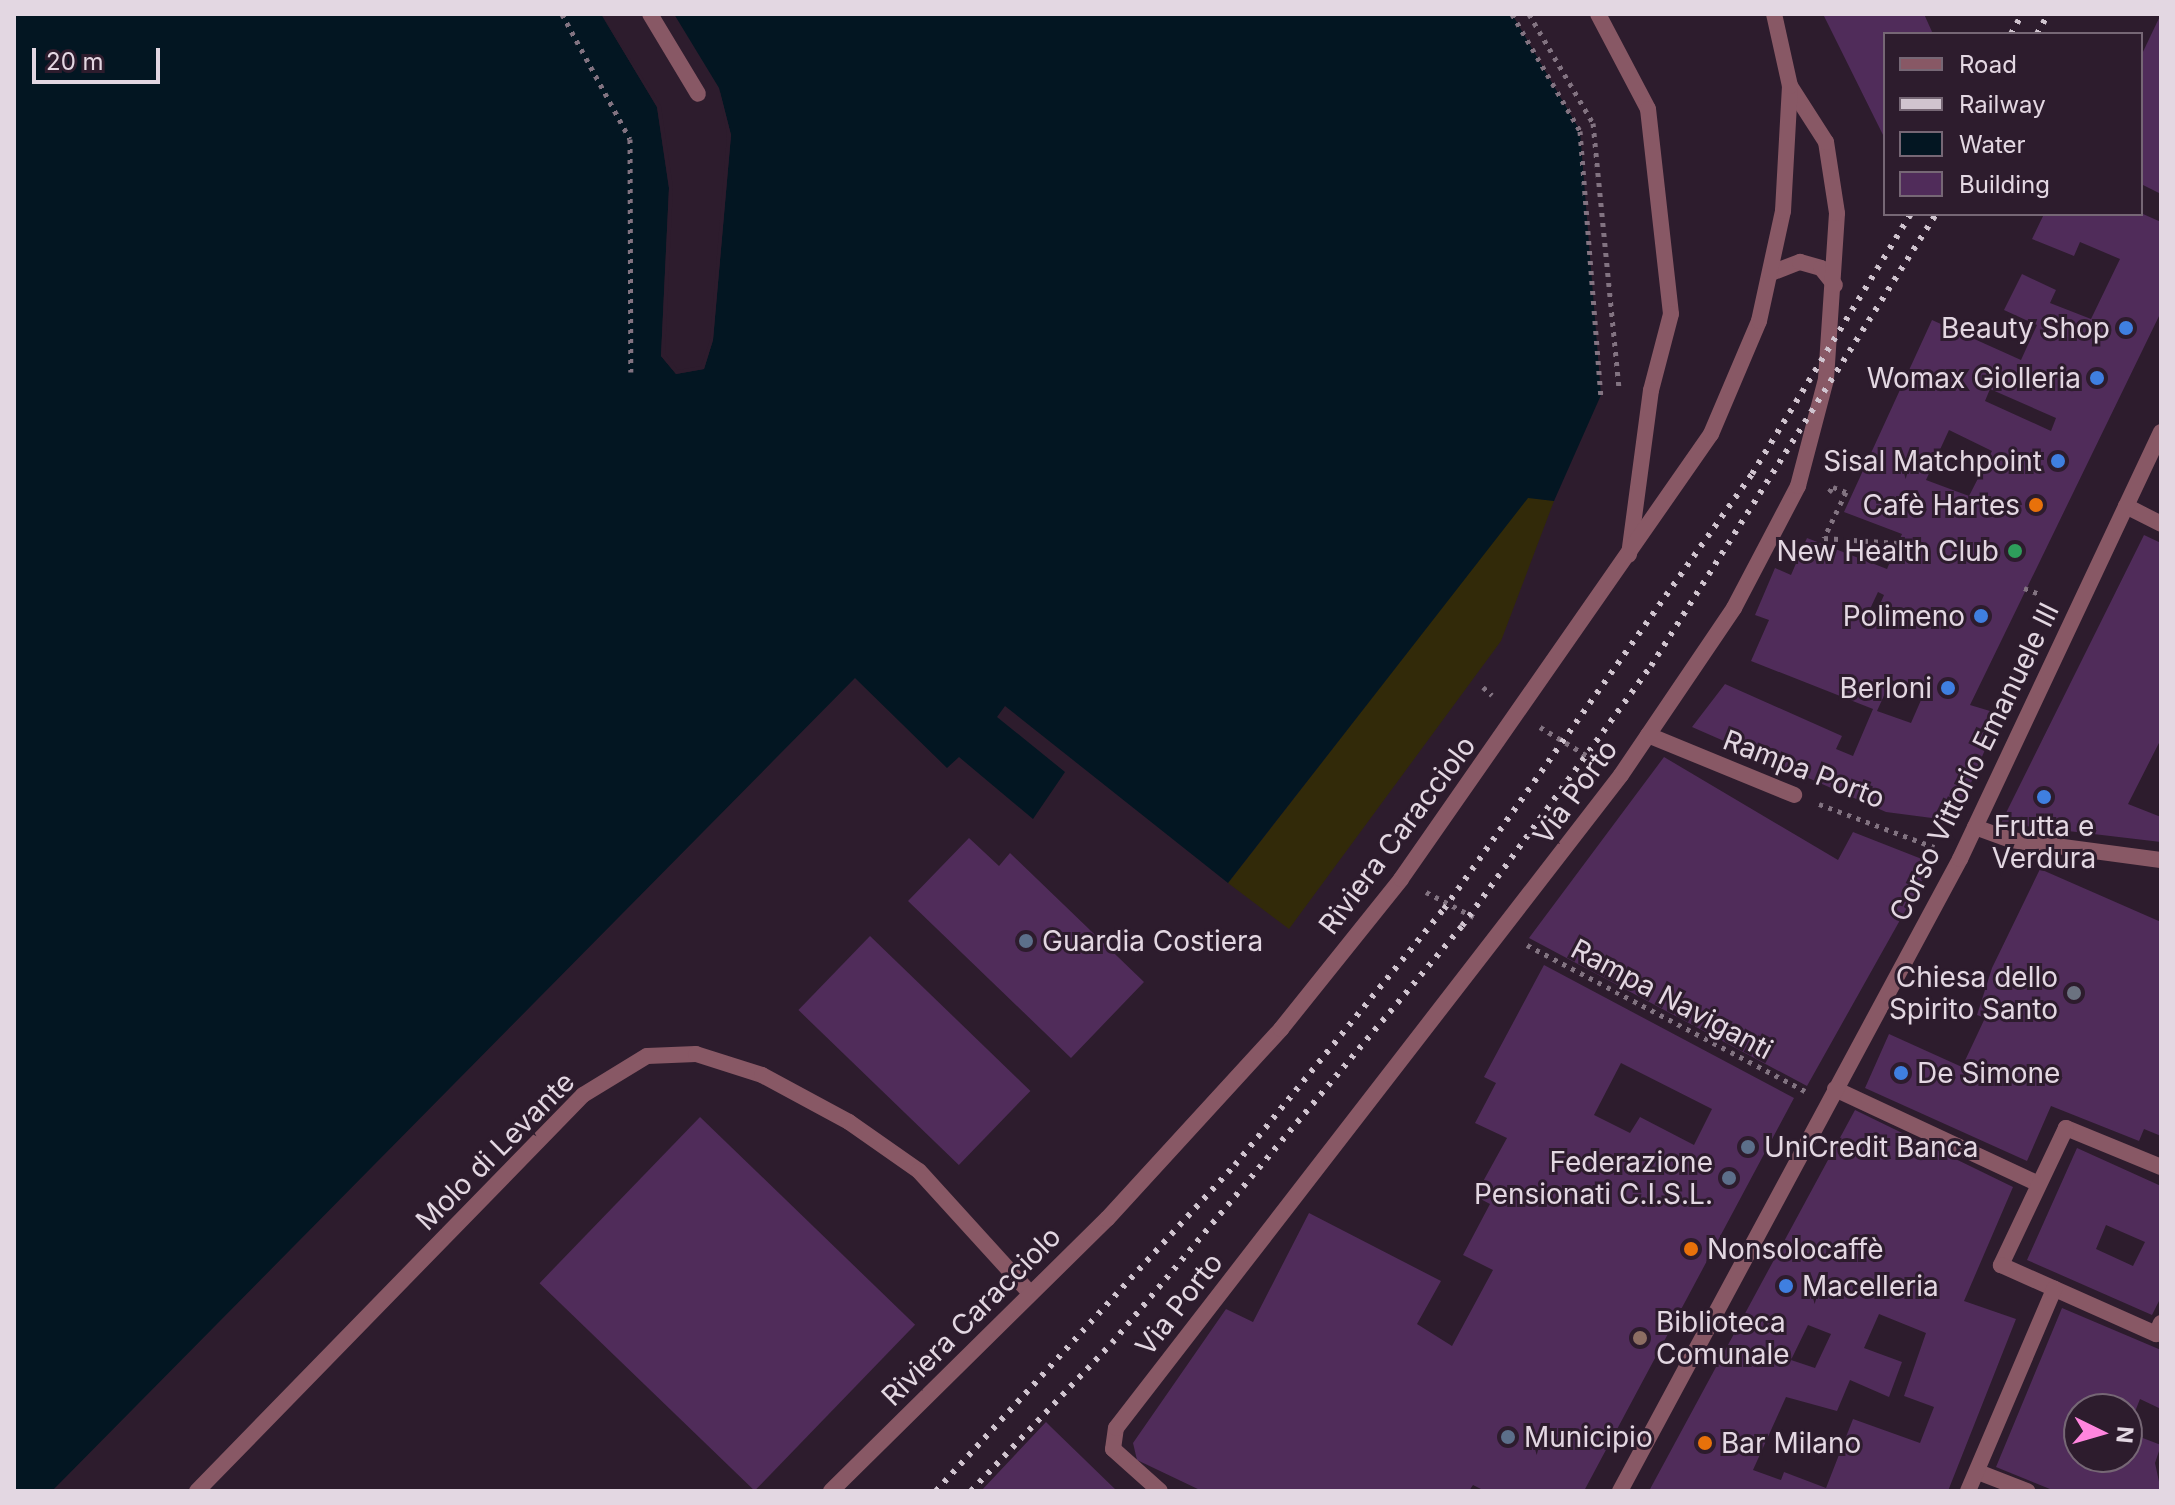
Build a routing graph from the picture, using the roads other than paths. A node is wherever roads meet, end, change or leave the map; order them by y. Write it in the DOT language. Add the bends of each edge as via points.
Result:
graph roads {
  1 [pos="650,14"];
  2 [pos="1598,14"];
  3 [pos="1774,14"];
  4 [pos="1790,86"];
  5 [pos="698,94"];
  6 [pos="1771,273"];
  7 [pos="1835,285"];
  8 [pos="2161,432"];
  9 [pos="2126,506"];
  10 [pos="2161,524"];
  11 [pos="1629,558"];
  12 [pos="1648,735"];
  13 [pos="1794,795"];
  14 [pos="1975,827"];
  15 [pos="2161,860"];
  16 [pos="1835,1089"];
  17 [pos="2161,1167"];
  18 [pos="2037,1183"];
  19 [pos="2054,1289"];
  20 [pos="1029,1292"];
  21 [pos="2159,1331"];
  22 [pos="1978,1472"];
  23 [pos="197,1491"];
  24 [pos="831,1491"];
  25 [pos="1160,1491"];
  26 [pos="1620,1491"];
  27 [pos="1968,1491"];
  28 [pos="2027,1491"];
  1 -- 5 [label="street"];
  2 -- 11 [label="street" via="1648,109 1671,314 1651,390"];
  3 -- 4 [label="street, Via Porto"];
  4 -- 6 [label="street, Riviera Caracciolo" via="1791,151"];
  4 -- 7 [label="street, Via Porto" via="1826,142 1837,213"];
  6 -- 7 [label="street" via="1800,262 1821,268"];
  6 -- 11 [label="street, Riviera Caracciolo" via="1738,378 1711,434"];
  7 -- 12 [label="street, Via Porto" via="1826,379 1798,486 1734,608"];
  8 -- 9 [label="street, Corso Vittorio Emanuele III"];
  9 -- 10 [label="street"];
  9 -- 14 [label="street, Corso Vittorio Emanuele III"];
  11 -- 20 [label="street, Riviera Caracciolo" via="1401,879 1281,1029 1118,1208"];
  12 -- 13 [label="street, Rampa Porto"];
  12 -- 25 [label="street, Via Porto" via="1116,1428 1113,1449"];
  14 -- 15 [label="street" via="2011,840"];
  14 -- 16 [label="street, Corso Vittorio Emanuele III"];
  16 -- 18 [label="street"];
  16 -- 26 [label="street, Corso Vittorio Emanuele III"];
  17 -- 18 [label="street" via="2066,1128"];
  18 -- 19 [label="street" via="2001,1265"];
  19 -- 21 [label="street"];
  19 -- 22 [label="street"];
  20 -- 23 [label="street, Molo di Levante" via="919,1171 849,1122 762,1075 696,1054 647,1056 583,1095"];
  20 -- 24 [label="street, Riviera Caracciolo"];
  22 -- 27 [label="street"];
  22 -- 28 [label="street"];
}
